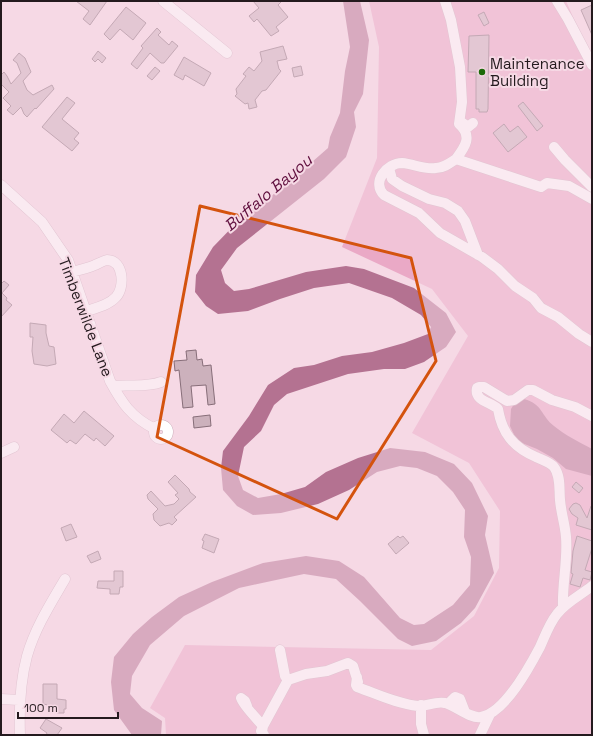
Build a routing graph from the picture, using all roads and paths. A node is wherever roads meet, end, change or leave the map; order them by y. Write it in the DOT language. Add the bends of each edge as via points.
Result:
graph roads {
  1 [pos="163,1"];
  2 [pos="445,1"];
  3 [pos="557,1"];
  4 [pos="227,53"];
  5 [pos="592,65"];
  6 [pos="458,120"];
  7 [pos="473,123"];
  8 [pos="554,148"];
  9 [pos="456,159"];
  10 [pos="389,168"];
  11 [pos="1,185"];
  12 [pos="592,187"];
  13 [pos="592,199"];
  14 [pos="478,255"];
  15 [pos="72,272"];
  16 [pos="86,311"];
  17 [pos="592,342"];
  18 [pos="161,382"];
  19 [pos="113,386"];
  20 [pos="592,416"];
  21 [pos="155,429"];
  22 [pos="14,447"];
  23 [pos="1,453"];
  24 [pos="65,579"];
  25 [pos="592,586"];
  26 [pos="563,607"];
  27 [pos="280,650"];
  28 [pos="288,680"];
  29 [pos="1,699"];
  30 [pos="19,700"];
  31 [pos="247,706"];
  32 [pos="421,706"];
  33 [pos="490,714"];
  34 [pos="262,732"];
  35 [pos="20,735"];
  36 [pos="424,735"];
  37 [pos="480,735"];
  1 -- 4 [label="street"];
  2 -- 6 [label="street" via="460,67 462,102"];
  3 -- 5 [label="street"];
  6 -- 7 [label="street" via="468,127"];
  6 -- 9 [label="street" via="467,140"];
  8 -- 12 [label="street"];
  9 -- 10 [label="street" via="435,169 402,163"];
  9 -- 13 [label="street" via="541,187 547,183 569,186"];
  10 -- 14 [label="street" via="392,179 402,186 429,199 445,203 458,211 465,221"];
  10 -- 14 [label="street" via="381,175 379,184 384,195 419,213 440,233"];
  11 -- 15 [label="street, Timberwilde Lane" via="42,222 68,260"];
  14 -- 17 [label="street" via="533,298 541,308"];
  15 -- 16 [label="street, Timberwilde Lane"];
  15 -- 16 [label="street" via="106,260 120,268 122,284 116,298"];
  16 -- 19 [label="street, Timberwilde Lane"];
  18 -- 19 [label="street" via="142,386"];
  19 -- 21 [label="street, Timberwilde Lane" via="128,411 142,423"];
  20 -- 26 [label="street" via="533,390 501,404 500,421 511,440 529,454 550,464 558,475 561,514 566,537"];
  22 -- 23 [label="street"];
  24 -- 30 [label="street" via="44,615 27,656"];
  25 -- 26 [label="street"];
  26 -- 33 [label="street" via="552,621 518,684 502,705"];
  27 -- 28 [label="street"];
  28 -- 32 [label="street" via="348,663 353,666 358,681 365,690 405,704"];
  28 -- 34 [label="street"];
  29 -- 30 [label="street"];
  30 -- 35 [label="street"];
  31 -- 34 [label="street"];
  32 -- 33 [label="street" via="440,702 478,718"];
  32 -- 36 [label="street" via="420,716"];
  33 -- 37 [label="street"];
}
